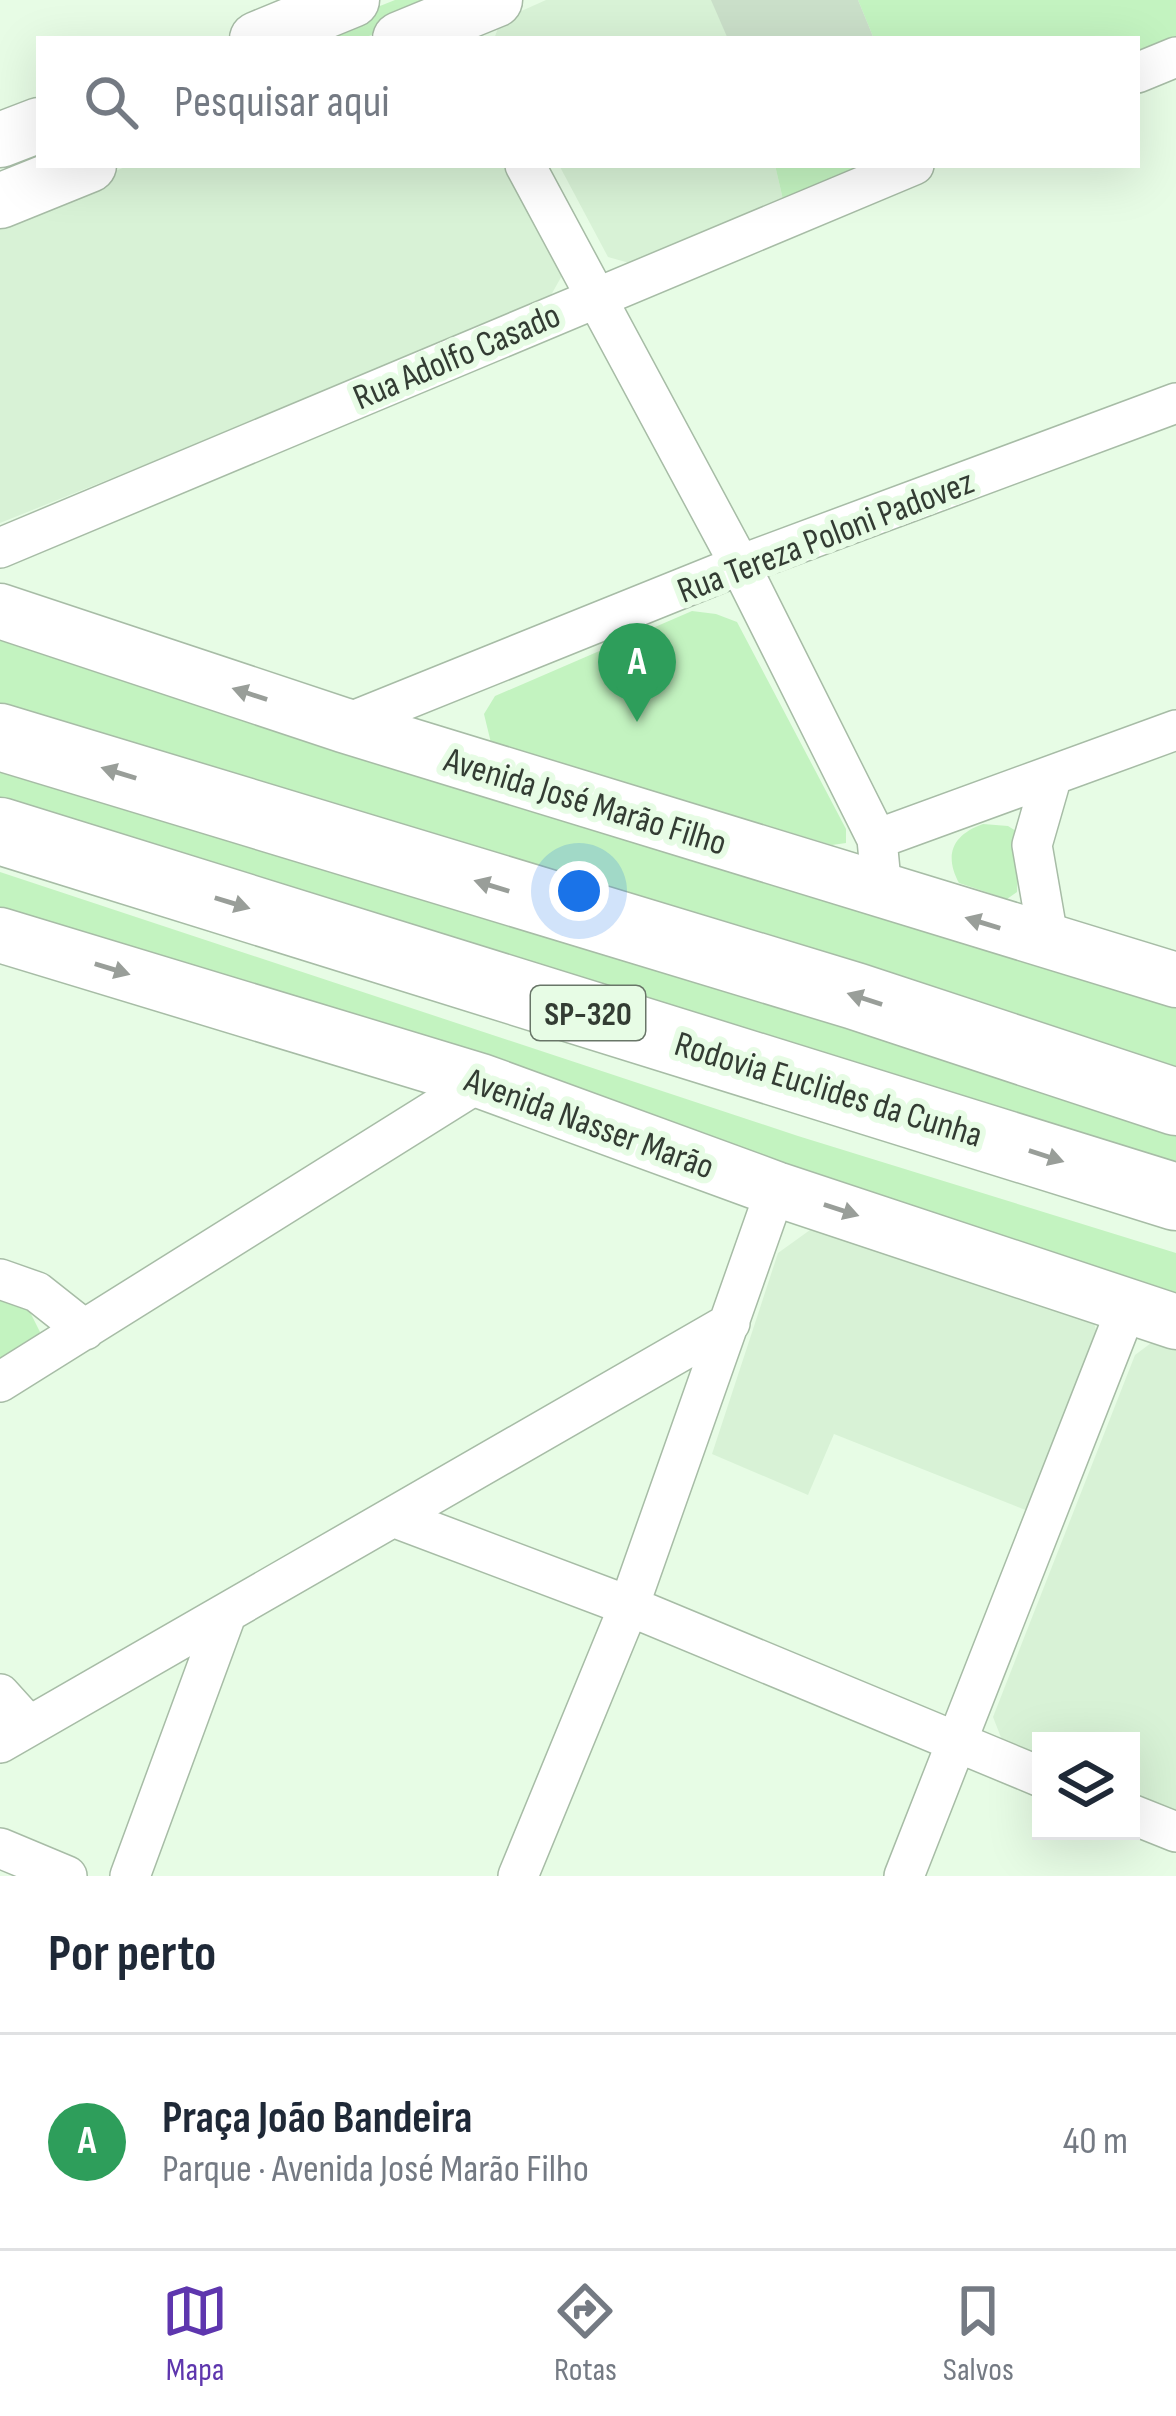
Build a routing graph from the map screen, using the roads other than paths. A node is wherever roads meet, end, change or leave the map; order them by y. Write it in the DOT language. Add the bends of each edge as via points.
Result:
graph roads {
  1 [pos="352,0"];
  2 [pos="263,36"];
  3 [pos="1176,57"];
  4 [pos="1140,72"];
  5 [pos="36,126"];
  6 [pos="0,140"];
  7 [pos="82,168"];
  8 [pos="528,168"];
  9 [pos="907,168"];
  10 [pos="0,201"];
  11 [pos="596,296"];
  12 [pos="1176,403"];
  13 [pos="0,548"];
  14 [pos="740,565"];
  15 [pos="0,611"];
  16 [pos="344,725"];
  17 [pos="1176,730"];
  18 [pos="0,736"];
  19 [pos="1051,779"];
  20 [pos="0,831"];
  21 [pos="879,866"];
  22 [pos="0,935"];
  23 [pos="1049,943"];
  24 [pos="1176,980"];
  25 [pos="481,1081"];
  26 [pos="1176,1102"];
  27 [pos="776,1189"];
  28 [pos="1176,1197"];
  29 [pos="0,1279"];
  30 [pos="1152,1313"];
  31 [pos="730,1323"];
  32 [pos="85,1330"];
  33 [pos="0,1382"];
  34 [pos="393,1517"];
  35 [pos="628,1606"];
  36 [pos="226,1616"];
  37 [pos="0,1694"];
  38 [pos="14,1734"];
  39 [pos="959,1743"];
  40 [pos="1032,1773"];
  41 [pos="1140,1818"];
  42 [pos="1176,1832"];
  43 [pos="0,1848"];
  44 [pos="67,1876"];
  45 [pos="130,1876"];
  46 [pos="518,1876"];
  47 [pos="904,1876"];
  1 -- 2 [label="main road"];
  3 -- 4 [label="street"];
  5 -- 6 [label="main road"];
  7 -- 10 [label="main road"];
  8 -- 11 [label="street"];
  9 -- 11 [label="street, Rua Adolfo Casado"];
  11 -- 13 [label="street, Rua Adolfo Casado"];
  11 -- 14 [label="street"];
  12 -- 14 [label="street, Rua Tereza Poloni Padovez"];
  14 -- 16 [label="street, Rua Tereza Poloni Padovez"];
  14 -- 21 [label="street"];
  16 -- 15 [label="main road, Avenida José Marão Filho, one-way"];
  16 -- 21 [label="main road, Avenida José Marão Filho"];
  17 -- 19 [label="street"];
  26 -- 18 [label="highway, SP-320, one-way"];
  19 -- 21 [label="street"];
  19 -- 23 [label="street" via="1032,845"];
  20 -- 28 [label="highway, Rodovia Euclides da Cunha / SP-320, one-way"];
  23 -- 21 [label="main road, Avenida José Marão Filho, one-way"];
  22 -- 25 [label="main road, Avenida Nasser Marão, one-way"];
  23 -- 24 [label="main road, Avenida José Marão Filho"];
  25 -- 27 [label="main road, Avenida Nasser Marão"];
  25 -- 32 [label="street"];
  27 -- 30 [label="main road, Avenida Nasser Marão, one-way"];
  27 -- 31 [label="street"];
  29 -- 32 [label="street" via="37,1292"];
  30 -- 39 [label="street"];
  31 -- 34 [label="street"];
  31 -- 35 [label="street"];
  32 -- 33 [label="street"];
  34 -- 35 [label="street"];
  34 -- 36 [label="street"];
  35 -- 39 [label="street"];
  35 -- 46 [label="street"];
  36 -- 38 [label="street"];
  36 -- 45 [label="street"];
  37 -- 38 [label="street"];
  39 -- 40 [label="street"];
  39 -- 47 [label="street"];
  41 -- 42 [label="street"];
  43 -- 44 [label="street"];
}
